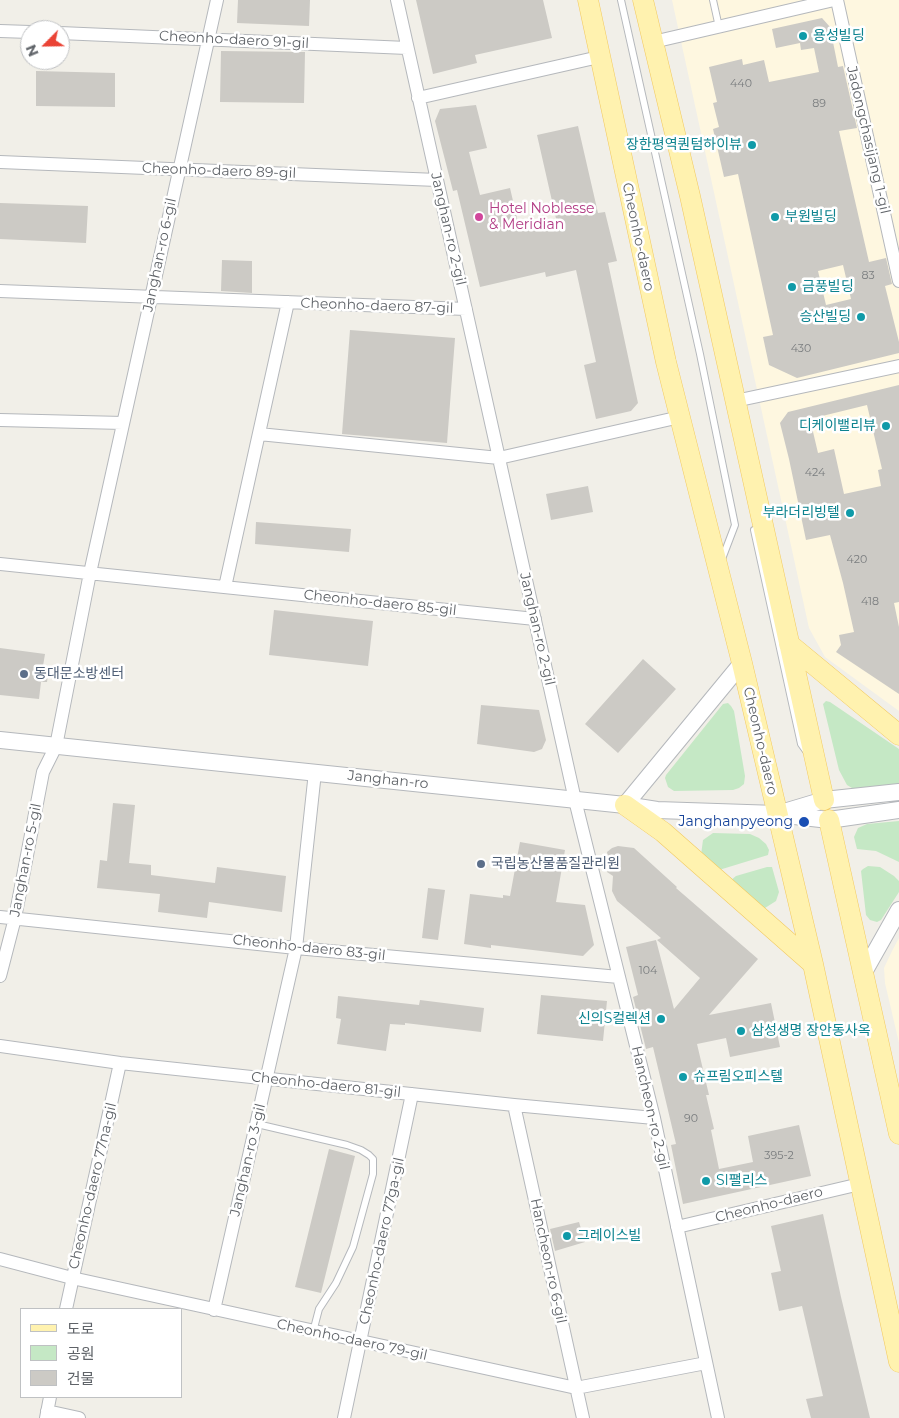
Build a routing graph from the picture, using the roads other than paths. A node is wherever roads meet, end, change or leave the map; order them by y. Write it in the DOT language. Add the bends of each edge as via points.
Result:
graph roads {
  1 [pos="217,0"];
  2 [pos="397,0"];
  3 [pos="588,0"];
  4 [pos="621,0"];
  5 [pos="642,0"];
  6 [pos="713,0"];
  7 [pos="835,0"];
  8 [pos="719,27"];
  9 [pos="0,31"];
  10 [pos="20,32"];
  11 [pos="70,33"];
  12 [pos="208,39"];
  13 [pos="653,42"];
  14 [pos="408,48"];
  15 [pos="599,57"];
  16 [pos="418,98"];
  17 [pos="0,162"];
  18 [pos="179,170"];
  19 [pos="437,180"];
  20 [pos="690,196"];
  21 [pos="686,216"];
  22 [pos="899,281"];
  23 [pos="0,291"];
  24 [pos="151,297"];
  25 [pos="288,302"];
  26 [pos="466,309"];
  27 [pos="899,366"];
  28 [pos="735,401"];
  29 [pos="680,417"];
  30 [pos="0,420"];
  31 [pos="123,423"];
  32 [pos="259,434"];
  33 [pos="499,458"];
  34 [pos="752,522"];
  35 [pos="0,564"];
  36 [pos="718,569"];
  37 [pos="90,573"];
  38 [pos="225,587"];
  39 [pos="535,619"];
  40 [pos="789,644"];
  41 [pos="742,663"];
  42 [pos="899,735"];
  43 [pos="0,740"];
  44 [pos="56,746"];
  45 [pos="817,766"];
  46 [pos="315,772"];
  47 [pos="899,792"];
  48 [pos="575,800"];
  49 [pos="824,800"];
  50 [pos="624,805"];
  51 [pos="899,810"];
  52 [pos="777,814"];
  53 [pos="829,820"];
  54 [pos="899,910"];
  55 [pos="0,916"];
  56 [pos="15,918"];
  57 [pos="296,948"];
  58 [pos="813,964"];
  59 [pos="864,972"];
  60 [pos="0,976"];
  61 [pos="618,977"];
  62 [pos="0,1046"];
  63 [pos="120,1063"];
  64 [pos="267,1079"];
  65 [pos="412,1094"];
  66 [pos="514,1105"];
  67 [pos="654,1118"];
  68 [pos="256,1124"];
  69 [pos="899,1134"];
  70 [pos="860,1184"];
  71 [pos="677,1228"];
  72 [pos="0,1259"];
  73 [pos="72,1278"];
  74 [pos="66,1308"];
  75 [pos="214,1310"];
  76 [pos="313,1332"];
  77 [pos="360,1342"];
  78 [pos="899,1362"];
  79 [pos="706,1363"];
  80 [pos="576,1388"];
  81 [pos="50,1398"];
  82 [pos="46,1415"];
  83 [pos="79,1418"];
  84 [pos="344,1418"];
  85 [pos="583,1418"];
  86 [pos="718,1418"];
  1 -- 12 [label="street, Janghan-ro 6-gil"];
  2 -- 14 [label="street, Janghan-ro 2-gil"];
  3 -- 15 [label="main road, Cheonho-daero"];
  4 -- 36 [label="lane" via="735,525"];
  5 -- 13 [label="main road"];
  6 -- 8 [label="lane"];
  7 -- 8 [label="street"];
  7 -- 22 [label="street, Jadongchasijang 1-gil"];
  8 -- 13 [label="street"];
  9 -- 10 [label="street"];
  11 -- 12 [label="street, Cheonho-daero 91-gil"];
  12 -- 14 [label="street, Cheonho-daero 91-gil"];
  12 -- 18 [label="street, Janghan-ro 6-gil"];
  13 -- 20 [label="main road"];
  14 -- 16 [label="street, Janghan-ro 2-gil"];
  15 -- 16 [label="street"];
  15 -- 29 [label="main road, Cheonho-daero"];
  16 -- 19 [label="street, Janghan-ro 2-gil"];
  17 -- 18 [label="street, Cheonho-daero 89-gil"];
  18 -- 19 [label="street, Cheonho-daero 89-gil"];
  18 -- 24 [label="street, Janghan-ro 6-gil"];
  19 -- 26 [label="street, Janghan-ro 2-gil"];
  20 -- 21 [label="lane"];
  20 -- 28 [label="main road"];
  23 -- 24 [label="street, Cheonho-daero 87-gil"];
  24 -- 25 [label="street, Cheonho-daero 87-gil"];
  24 -- 31 [label="street, Janghan-ro 6-gil"];
  25 -- 26 [label="street, Cheonho-daero 87-gil"];
  25 -- 32 [label="street, Cheonho-daero 87-gil"];
  26 -- 33 [label="street, Janghan-ro 2-gil"];
  27 -- 28 [label="street"];
  28 -- 40 [label="main road"];
  29 -- 33 [label="street"];
  29 -- 36 [label="main road, Cheonho-daero"];
  30 -- 31 [label="street"];
  31 -- 37 [label="street, Janghan-ro 6-gil"];
  32 -- 33 [label="street"];
  32 -- 38 [label="street"];
  33 -- 39 [label="street, Janghan-ro 2-gil"];
  34 -- 45 [label="lane" via="801,744"];
  35 -- 37 [label="street, Cheonho-daero 85-gil"];
  36 -- 41 [label="main road, Cheonho-daero"];
  37 -- 38 [label="street, Cheonho-daero 85-gil"];
  37 -- 44 [label="street, Janghan-ro 6-gil"];
  38 -- 39 [label="street, Cheonho-daero 85-gil"];
  39 -- 48 [label="street, Janghan-ro 2-gil"];
  40 -- 42 [label="main road"];
  40 -- 45 [label="main road"];
  41 -- 50 [label="street"];
  41 -- 52 [label="main road, Cheonho-daero"];
  43 -- 44 [label="street, Janghan-ro"];
  44 -- 46 [label="street, Janghan-ro"];
  44 -- 56 [label="street, Janghan-ro 5-gil" via="43,772"];
  45 -- 49 [label="main road"];
  46 -- 48 [label="street, Janghan-ro"];
  46 -- 57 [label="street, Janghan-ro 3-gil"];
  47 -- 49 [label="street, Janghan-ro"];
  48 -- 50 [label="street, Janghan-ro"];
  48 -- 61 [label="street, Hancheon-ro 2-gil"];
  49 -- 52 [label="street, Janghan-ro"];
  50 -- 52 [label="street, Janghan-ro" via="657,810"];
  50 -- 58 [label="main road" via="663,832"];
  51 -- 53 [label="street, Janghan-ro"];
  52 -- 53 [label="street, Janghan-ro"];
  52 -- 58 [label="main road, Cheonho-daero"];
  53 -- 59 [label="main road"];
  54 -- 59 [label="street"];
  55 -- 56 [label="street, Cheonho-daero 83-gil"];
  56 -- 57 [label="street, Cheonho-daero 83-gil"];
  56 -- 60 [label="street, Janghan-ro 5-gil"];
  57 -- 61 [label="street, Cheonho-daero 83-gil"];
  57 -- 64 [label="street, Janghan-ro 3-gil"];
  58 -- 70 [label="main road, Cheonho-daero"];
  59 -- 69 [label="main road"];
  61 -- 67 [label="street, Hancheon-ro 2-gil"];
  62 -- 63 [label="street, Cheonho-daero 81-gil"];
  63 -- 64 [label="street, Cheonho-daero 81-gil"];
  63 -- 73 [label="street, Cheonho-daero 77na-gil"];
  64 -- 65 [label="street, Cheonho-daero 81-gil"];
  64 -- 68 [label="street, Janghan-ro 3-gil"];
  65 -- 66 [label="street, Cheonho-daero 81-gil"];
  65 -- 77 [label="street, Cheonho-daero 77ga-gil"];
  66 -- 67 [label="street, Cheonho-daero 81-gil"];
  66 -- 80 [label="street, Hancheon-ro 6-gil"];
  67 -- 71 [label="street, Hancheon-ro 2-gil"];
  68 -- 75 [label="street, Janghan-ro 3-gil"];
  68 -- 76 [label="lane" via="346,1145 373,1159 373,1174 353,1247 319,1309"];
  70 -- 71 [label="street, Cheonho-daero"];
  70 -- 78 [label="main road, Cheonho-daero"];
  71 -- 79 [label="street, Hancheon-ro 2-gil"];
  72 -- 73 [label="street, Cheonho-daero 79-gil"];
  73 -- 74 [label="street, Cheonho-daero 77na-gil"];
  73 -- 75 [label="street, Cheonho-daero 79-gil"];
  75 -- 76 [label="street, Cheonho-daero 79-gil"];
  76 -- 77 [label="street, Cheonho-daero 79-gil"];
  77 -- 80 [label="street, Cheonho-daero 79-gil"];
  77 -- 84 [label="street, Cheonho-daero 77ga-gil"];
  79 -- 80 [label="street, Cheonho-daero 79-gil"];
  79 -- 86 [label="street, Hancheon-ro 2-gil"];
  80 -- 85 [label="street, Hancheon-ro 6-gil"];
  81 -- 82 [label="street"];
  82 -- 83 [label="street"];
}
